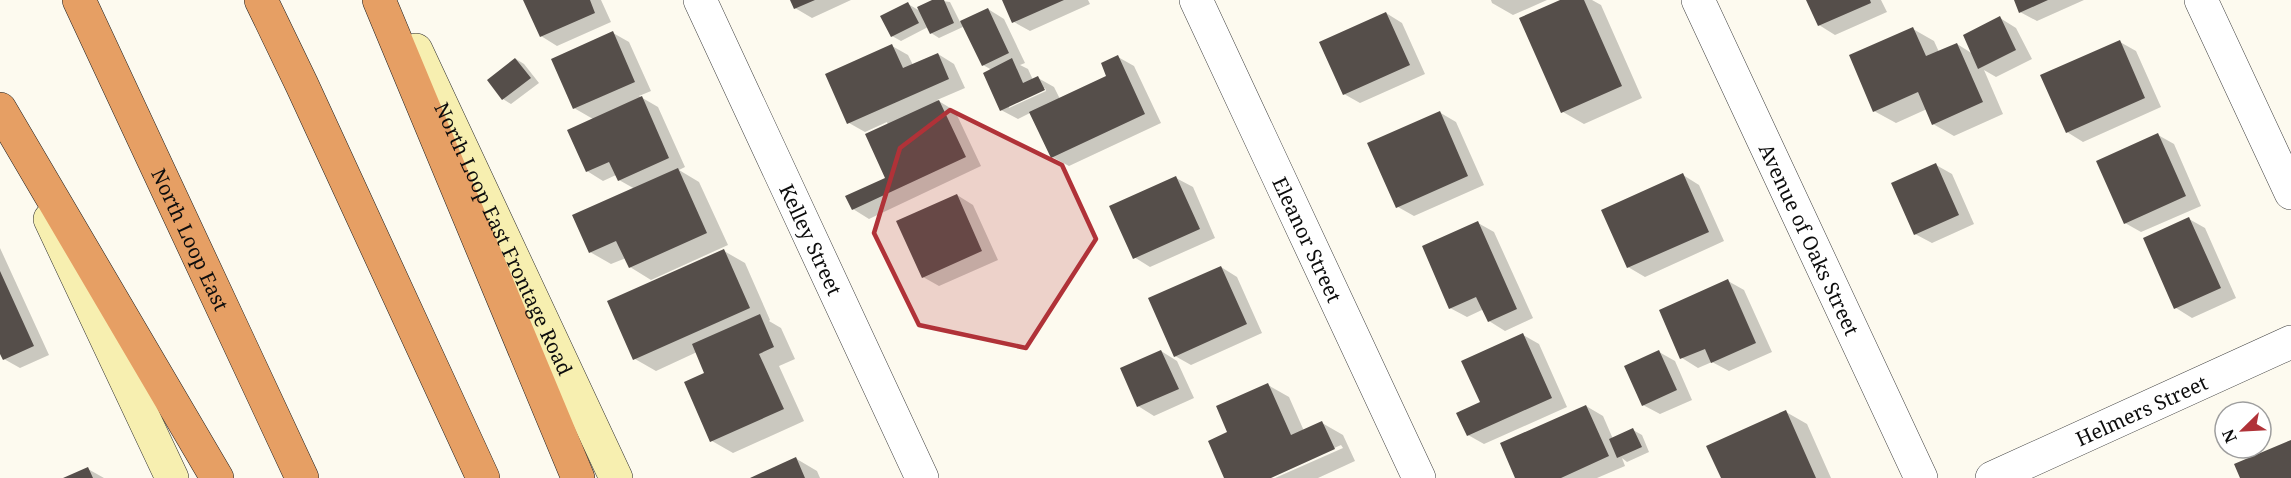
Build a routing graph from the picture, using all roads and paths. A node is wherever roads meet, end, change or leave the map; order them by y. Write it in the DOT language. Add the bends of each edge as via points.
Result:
graph roads {
  1 [pos="79,0"];
  2 [pos="261,0"];
  3 [pos="379,0"];
  4 [pos="392,0"];
  5 [pos="700,0"];
  6 [pos="1197,0"];
  7 [pos="1698,0"];
  8 [pos="2200,0"];
  9 [pos="0,110"];
  10 [pos="2291,193"];
  11 [pos="2291,342"];
  12 [pos="172,478"];
  13 [pos="217,478"];
  14 [pos="302,478"];
  15 [pos="483,478"];
  16 [pos="578,478"];
  17 [pos="616,478"];
  18 [pos="922,478"];
  19 [pos="1419,478"];
  20 [pos="1921,478"];
  21 [pos="1992,478"];
  1 -- 14 [label="highway, North Loop East"];
  2 -- 15 [label="highway"];
  3 -- 16 [label="highway"];
  4 -- 17 [label="main road, North Loop East Frontage Road"];
  5 -- 18 [label="street, Kelley Street"];
  6 -- 19 [label="street, Eleanor Street"];
  7 -- 20 [label="street, Avenue of Oaks Street"];
  8 -- 10 [label="street"];
  9 -- 12 [label="main road"];
  9 -- 13 [label="highway"];
  11 -- 21 [label="street, Helmers Street"];
}
